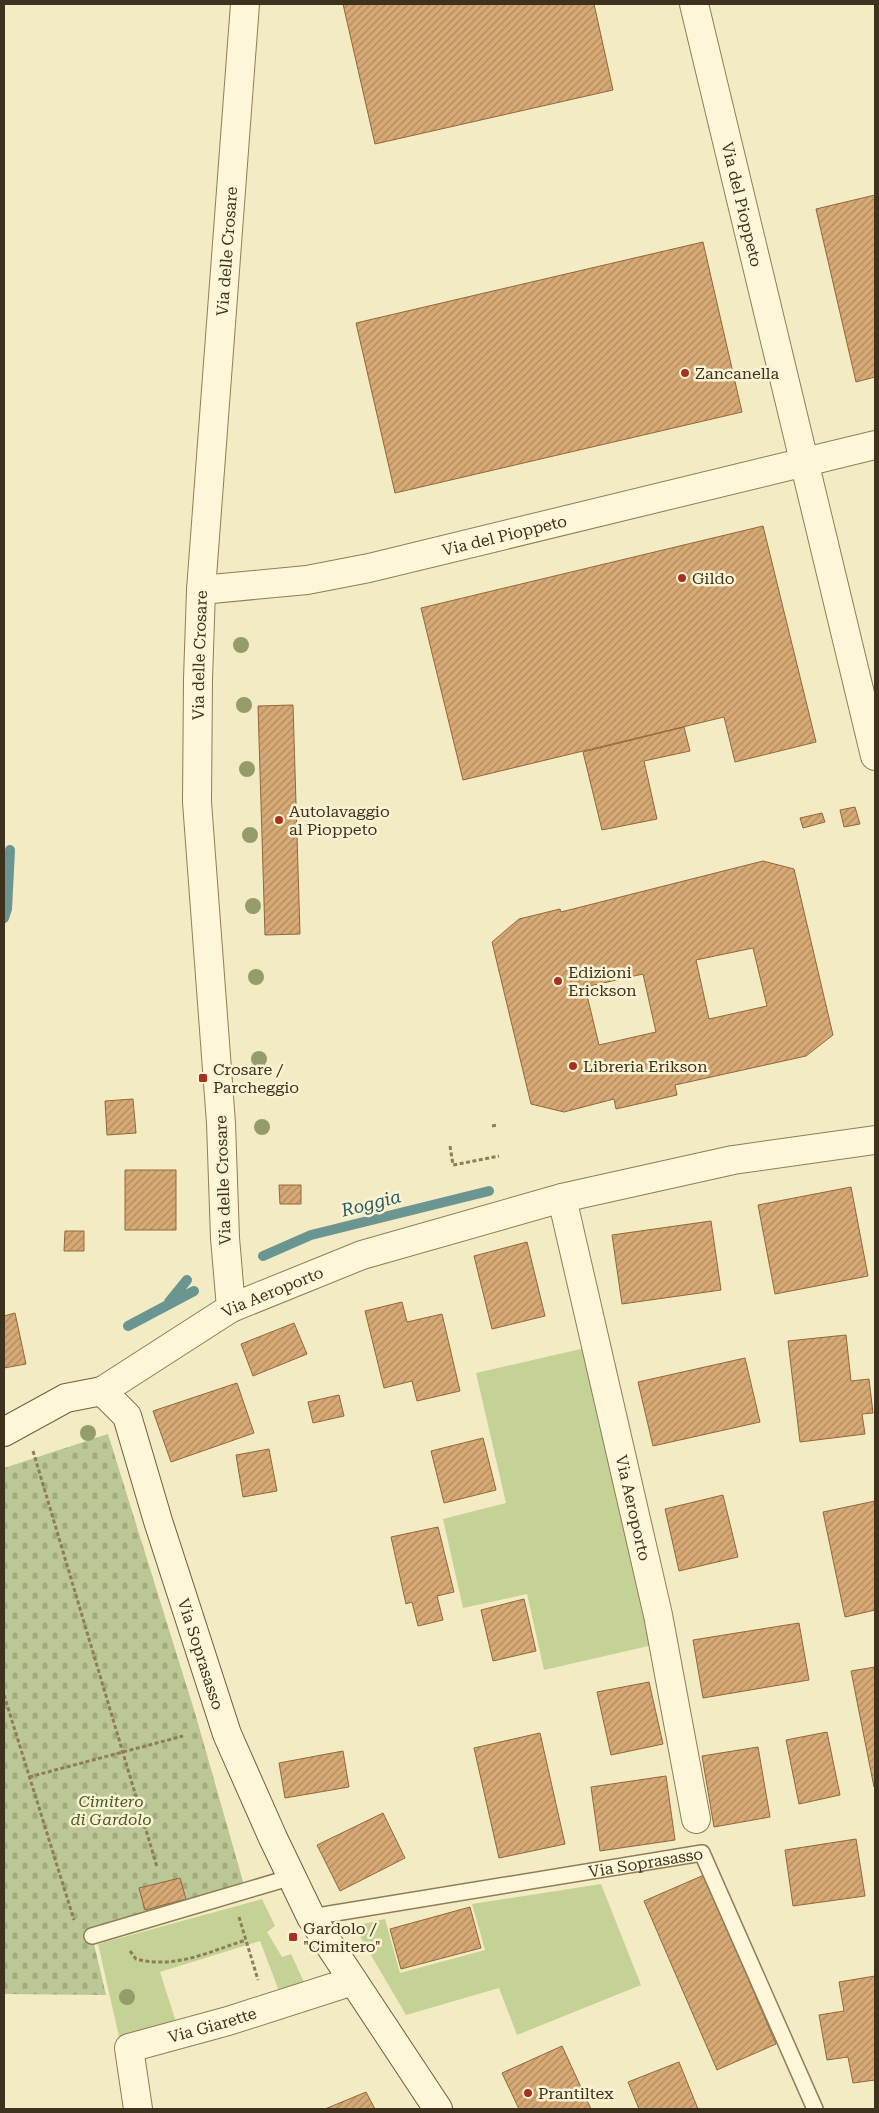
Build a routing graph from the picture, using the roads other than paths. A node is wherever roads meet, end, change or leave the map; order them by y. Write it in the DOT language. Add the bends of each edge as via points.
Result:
graph roads {
  1 [pos="245,4"];
  2 [pos="694,4"];
  3 [pos="875,445"];
  4 [pos="805,463"];
  5 [pos="202,590"];
  6 [pos="875,756"];
  7 [pos="875,1140"];
  8 [pos="562,1198"];
  9 [pos="231,1308"];
  10 [pos="102,1391"];
  11 [pos="13,1427"];
  12 [pos="696,1819"];
  13 [pos="292,1877"];
  14 [pos="311,1917"];
  15 [pos="92,1936"];
  16 [pos="353,1981"];
  17 [pos="138,2109"];
  18 [pos="438,2109"];
  19 [pos="815,2109"];
  1 -- 5 [label="street, Via delle Crosare"];
  2 -- 4 [label="street, Via del Pioppeto"];
  3 -- 4 [label="street, Via del Pioppeto"];
  4 -- 5 [label="street, Via del Pioppeto" via="370,568 306,580"];
  4 -- 6 [label="street, Via del Pioppeto"];
  5 -- 9 [label="street, Via delle Crosare" via="197,802"];
  7 -- 8 [label="street, Via Aeroporto" via="733,1160"];
  8 -- 9 [label="street, Via Aeroporto" via="362,1255"];
  8 -- 12 [label="street, Via Aeroporto" via="658,1616"];
  9 -- 10 [label="street, Via Aeroporto"];
  10 -- 11 [label="street, Via Aeroporto" via="66,1398"];
  10 -- 13 [label="street, Via Soprasasso" via="127,1416 227,1734"];
  13 -- 14 [label="street, Via Soprasasso"];
  13 -- 15 [label="lane"];
  14 -- 16 [label="street, Via Soprasasso"];
  14 -- 19 [label="lane, Via Soprasasso" via="702,1853"];
  16 -- 17 [label="street, Via Giarette" via="129,2048"];
  16 -- 18 [label="street, Via Soprasasso"];
}
